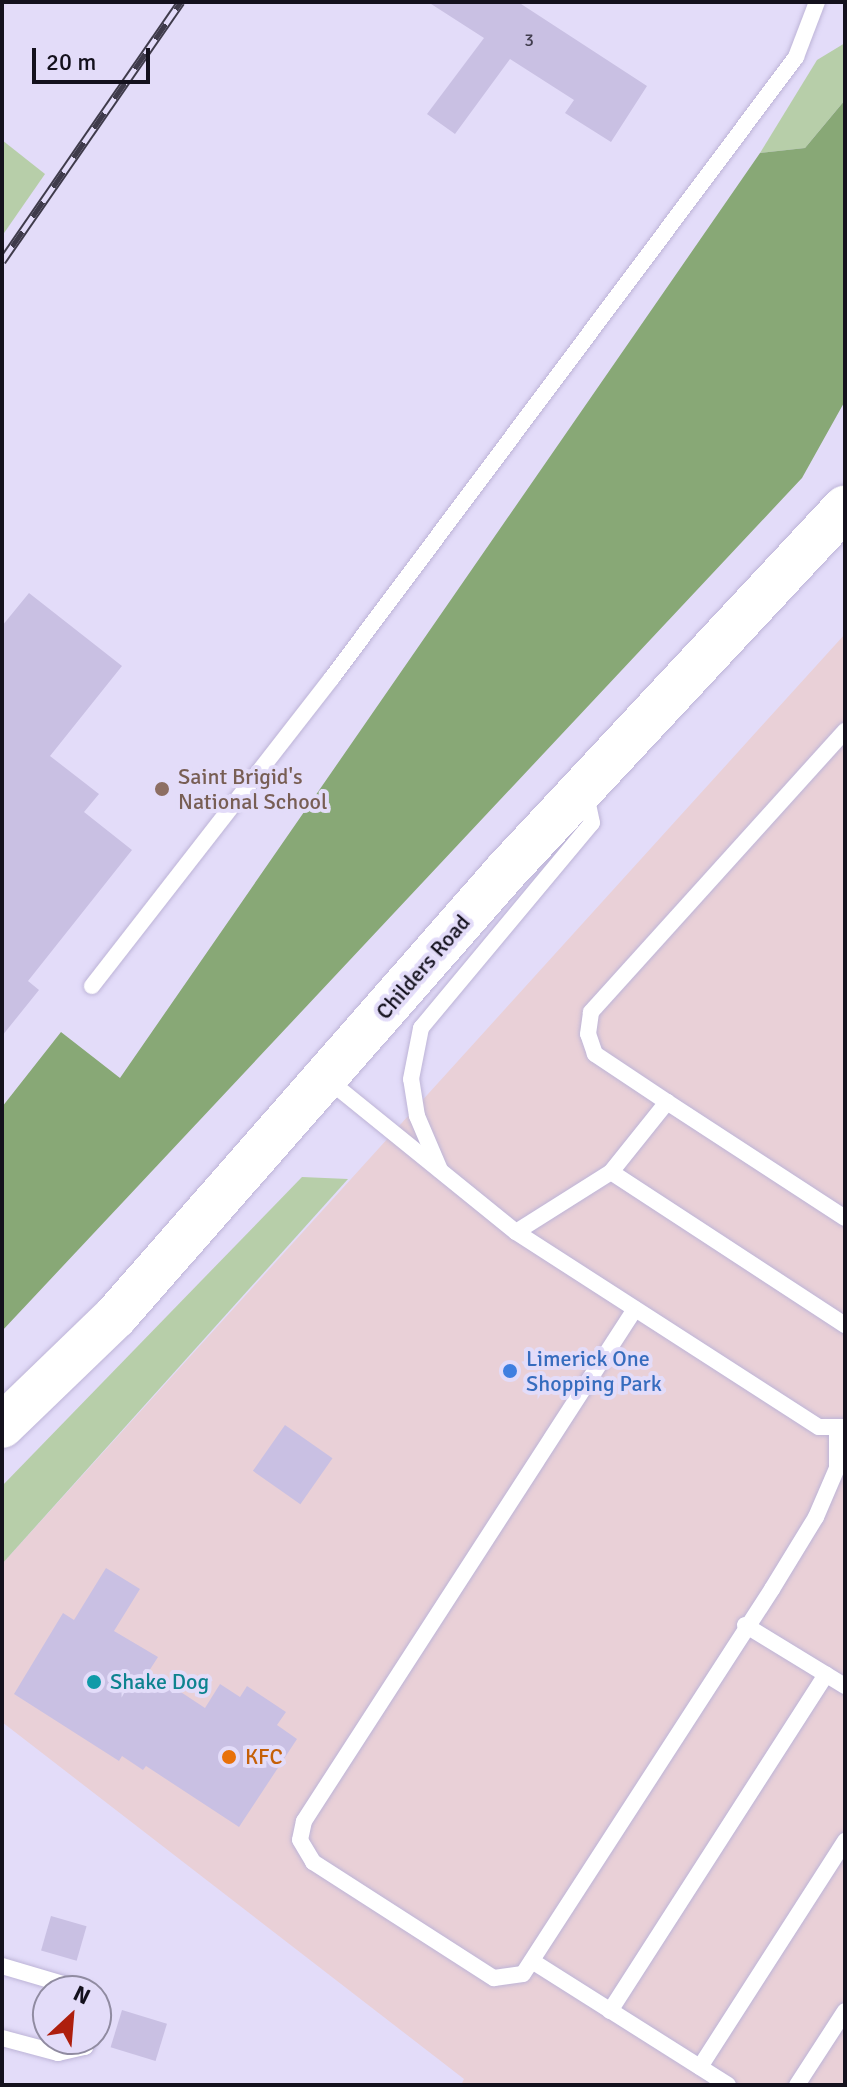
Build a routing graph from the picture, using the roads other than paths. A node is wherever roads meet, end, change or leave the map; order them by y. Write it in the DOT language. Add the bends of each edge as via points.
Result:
graph roads {
  1 [pos="817,2"];
  2 [pos="845,507"];
  3 [pos="845,731"];
  4 [pos="583,786"];
  5 [pos="92,986"];
  6 [pos="326,1079"];
  7 [pos="667,1102"];
  8 [pos="611,1172"];
  9 [pos="446,1179"];
  10 [pos="845,1218"];
  11 [pos="516,1232"];
  12 [pos="635,1309"];
  13 [pos="845,1325"];
  14 [pos="2,1426"];
  15 [pos="841,1428"];
  16 [pos="745,1625"];
  17 [pos="826,1674"];
  18 [pos="845,1686"];
  19 [pos="845,1841"];
  20 [pos="532,1961"];
  21 [pos="2,1966"];
  22 [pos="33,1975"];
  23 [pos="610,2011"];
  24 [pos="845,2011"];
  25 [pos="2,2038"];
  26 [pos="32,2046"];
  27 [pos="700,2067"];
  28 [pos="728,2085"];
  29 [pos="797,2085"];
  1 -- 5 [label="lane" via="786,70 341,666"];
  2 -- 4 [label="main road, Childers Road"];
  3 -- 7 [label="lane" via="591,1012 588,1034 595,1054"];
  4 -- 6 [label="main road, Childers Road"];
  4 -- 9 [label="lane" via="592,823 421,1028 413,1053 415,1103 428,1148"];
  6 -- 9 [label="lane"];
  6 -- 14 [label="main road, Childers Road" via="115,1317"];
  7 -- 8 [label="lane"];
  7 -- 10 [label="lane"];
  8 -- 11 [label="lane"];
  8 -- 13 [label="lane"];
  9 -- 11 [label="lane"];
  11 -- 12 [label="lane"];
  12 -- 15 [label="lane" via="819,1427"];
  12 -- 20 [label="lane" via="304,1821 300,1840 313,1862 494,1978 523,1974"];
  15 -- 16 [label="lane" via="837,1468 816,1517"];
  16 -- 17 [label="lane"];
  16 -- 20 [label="lane"];
  17 -- 18 [label="lane"];
  17 -- 23 [label="lane"];
  19 -- 27 [label="lane"];
  20 -- 23 [label="lane"];
  21 -- 22 [label="lane"];
  23 -- 27 [label="lane"];
  24 -- 29 [label="lane"];
  25 -- 26 [label="lane"];
  27 -- 28 [label="lane"];
}
